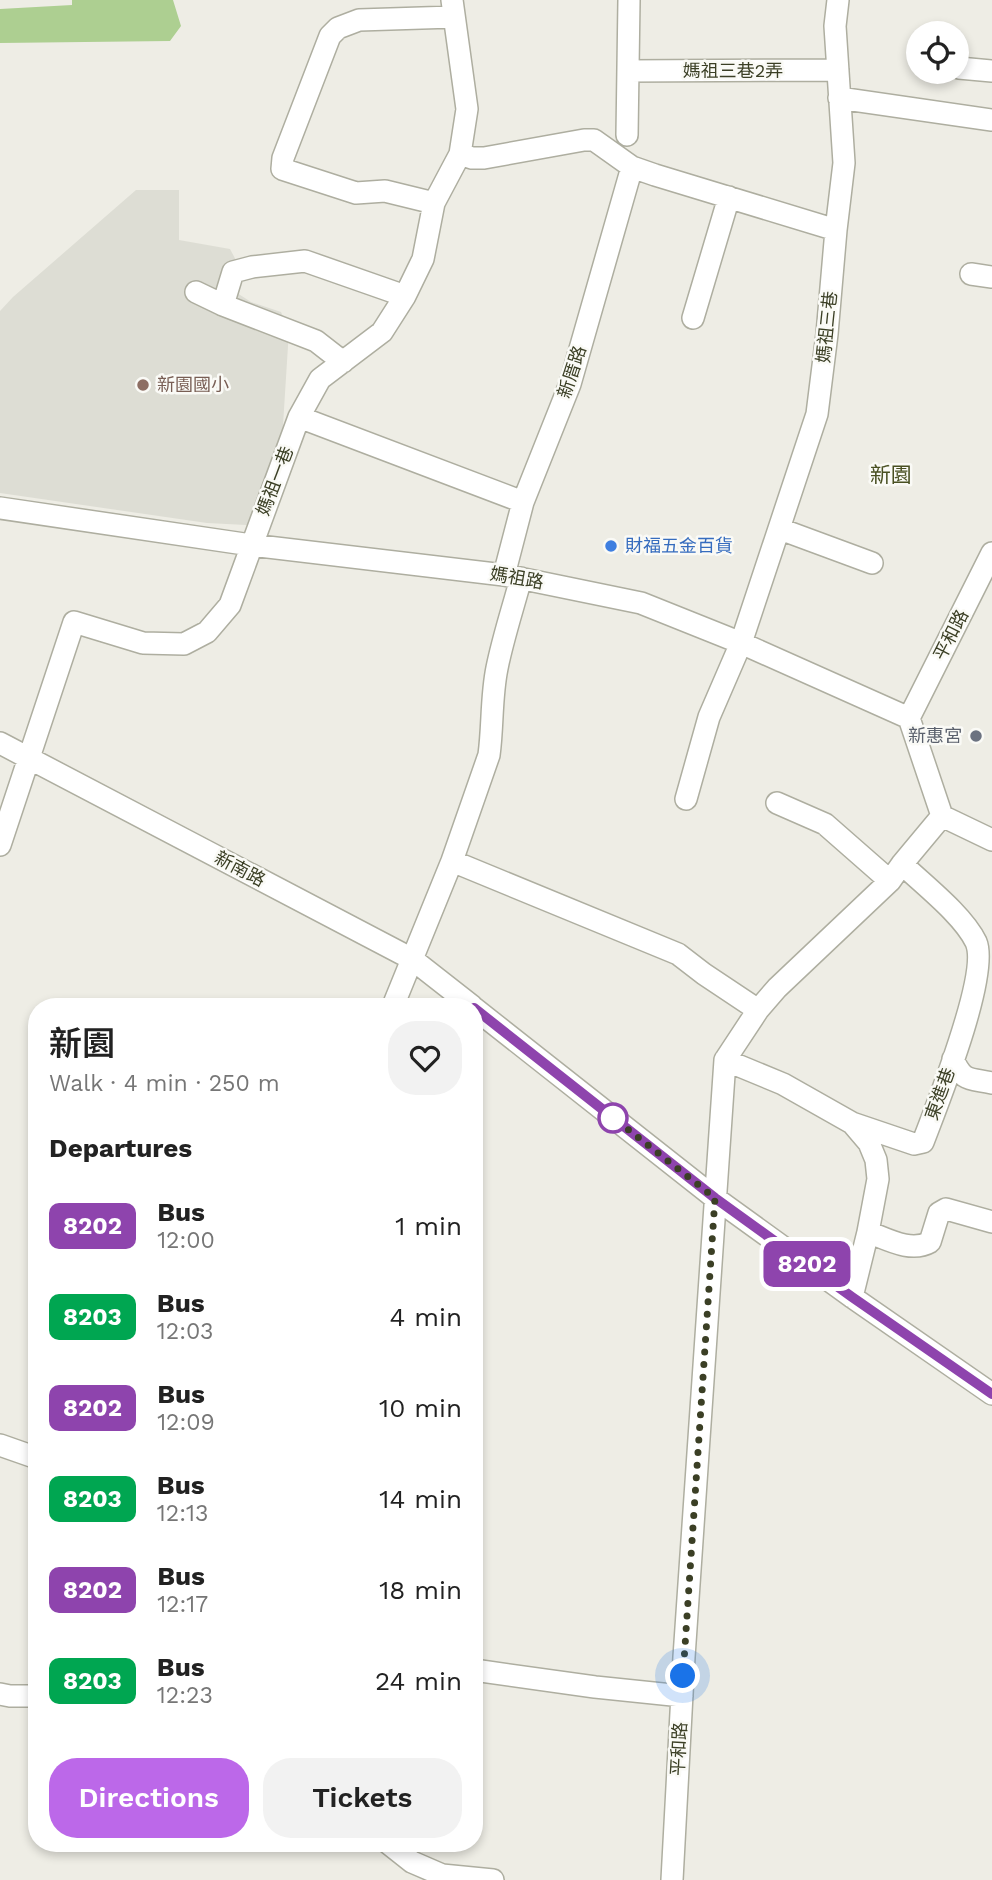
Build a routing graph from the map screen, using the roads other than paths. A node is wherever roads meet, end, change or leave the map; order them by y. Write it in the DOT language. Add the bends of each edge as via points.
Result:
graph roads {
  1 [pos="629,0"];
  2 [pos="838,0"];
  3 [pos="452,9"];
  4 [pos="969,69"];
  5 [pos="838,70"];
  6 [pos="628,71"];
  7 [pos="992,71"];
  8 [pos="839,98"];
  9 [pos="992,120"];
  10 [pos="627,135"];
  11 [pos="460,154"];
  12 [pos="632,167"];
  13 [pos="729,197"];
  14 [pos="434,204"];
  15 [pos="836,230"];
  16 [pos="971,274"];
  17 [pos="992,277"];
  18 [pos="196,292"];
  19 [pos="405,296"];
  20 [pos="223,305"];
  21 [pos="693,318"];
  22 [pos="343,362"];
  23 [pos="299,417"];
  24 [pos="523,502"];
  25 [pos="0,508"];
  26 [pos="780,528"];
  27 [pos="251,545"];
  28 [pos="992,553"];
  29 [pos="872,563"];
  30 [pos="513,576"];
  31 [pos="741,643"];
  32 [pos="909,718"];
  33 [pos="0,743"];
  34 [pos="28,759"];
  35 [pos="686,799"];
  36 [pos="777,803"];
  37 [pos="942,816"];
  38 [pos="992,840"];
  39 [pos="0,845"];
  40 [pos="452,862"];
  41 [pos="896,873"];
  42 [pos="412,959"];
  43 [pos="396,998"];
  44 [pos="462,998"];
  45 [pos="758,1010"];
  46 [pos="483,1015"];
  47 [pos="953,1059"];
  48 [pos="726,1060"];
  49 [pos="992,1083"];
  50 [pos="852,1123"];
  51 [pos="715,1198"];
  52 [pos="992,1222"];
  53 [pos="868,1232"];
  54 [pos="852,1297"];
  55 [pos="992,1394"];
  56 [pos="0,1445"];
  57 [pos="28,1455"];
  58 [pos="483,1671"];
  59 [pos="0,1694"];
  60 [pos="28,1696"];
  61 [pos="682,1696"];
  62 [pos="399,1852"];
  63 [pos="493,1880"];
  64 [pos="672,1880"];
  1 -- 6 [label="street"];
  2 -- 5 [label="street, 媽祖三巷"];
  3 -- 11 [label="street, 媽祖一巷" via="467,109"];
  3 -- 14 [label="street" via="359,20 338,28 330,36 283,158 282,169 356,193 385,191"];
  4 -- 7 [label="street"];
  5 -- 6 [label="street, 媽祖三巷2弄"];
  5 -- 8 [label="street, 媽祖三巷"];
  6 -- 10 [label="street"];
  8 -- 9 [label="street"];
  8 -- 15 [label="street, 媽祖三巷" via="844,163"];
  11 -- 12 [label="street" via="484,158 594,140"];
  11 -- 14 [label="street, 媽祖一巷"];
  12 -- 13 [label="street"];
  12 -- 24 [label="street, 新厝路" via="570,384"];
  13 -- 15 [label="street"];
  13 -- 21 [label="street"];
  14 -- 19 [label="street, 媽祖一巷" via="423,259"];
  15 -- 26 [label="street, 媽祖三巷" via="817,414"];
  16 -- 17 [label="street"];
  18 -- 20 [label="street"];
  19 -- 20 [label="street" via="305,261 233,272"];
  19 -- 22 [label="street, 媽祖一巷" via="382,332"];
  20 -- 22 [label="street" via="316,341"];
  22 -- 23 [label="street, 媽祖一巷" via="320,379"];
  23 -- 24 [label="street"];
  23 -- 27 [label="street, 媽祖一巷"];
  24 -- 30 [label="street, 新厝路"];
  25 -- 27 [label="street, 媽祖路"];
  26 -- 29 [label="street"];
  26 -- 31 [label="street, 媽祖三巷"];
  27 -- 30 [label="street, 媽祖路"];
  27 -- 34 [label="street, 媽祖一巷" via="230,605 207,632 184,644 143,643 74,622"];
  28 -- 32 [label="street, 平和路"];
  30 -- 31 [label="street, 媽祖路" via="641,603"];
  30 -- 40 [label="street, 新厝路" via="496,668 489,755"];
  31 -- 32 [label="street, 媽祖路"];
  31 -- 35 [label="street, 媽祖三巷" via="709,717"];
  32 -- 37 [label="street"];
  33 -- 34 [label="street, 新南路"];
  34 -- 39 [label="street, 媽祖一巷"];
  34 -- 42 [label="street, 新南路"];
  36 -- 41 [label="street, 東進巷" via="825,824"];
  37 -- 38 [label="street"];
  37 -- 41 [label="street"];
  40 -- 42 [label="street, 新厝路"];
  40 -- 45 [label="street" via="678,954"];
  41 -- 45 [label="street"];
  41 -- 47 [label="street, 東進巷" via="950,908 977,944 971,1005"];
  42 -- 43 [label="street, 新厝路"];
  42 -- 44 [label="street, 新南路"];
  45 -- 48 [label="street"];
  46 -- 51 [label="street, 新南路"];
  47 -- 49 [label="street" via="964,1077"];
  47 -- 50 [label="street, 東進巷" via="923,1142 914,1144"];
  48 -- 50 [label="street, 東進巷" via="783,1084"];
  48 -- 51 [label="street, 平和路"];
  50 -- 53 [label="street" via="876,1160"];
  51 -- 54 [label="street, 新南路"];
  51 -- 61 [label="street, 平和路"];
  52 -- 53 [label="street" via="946,1209 939,1213 930,1242 921,1247"];
  53 -- 54 [label="street"];
  54 -- 55 [label="street, 新南路"];
  56 -- 57 [label="street"];
  58 -- 61 [label="street"];
  59 -- 60 [label="street"];
  61 -- 64 [label="street, 平和路"];
  62 -- 63 [label="street" via="442,1875"];
}
